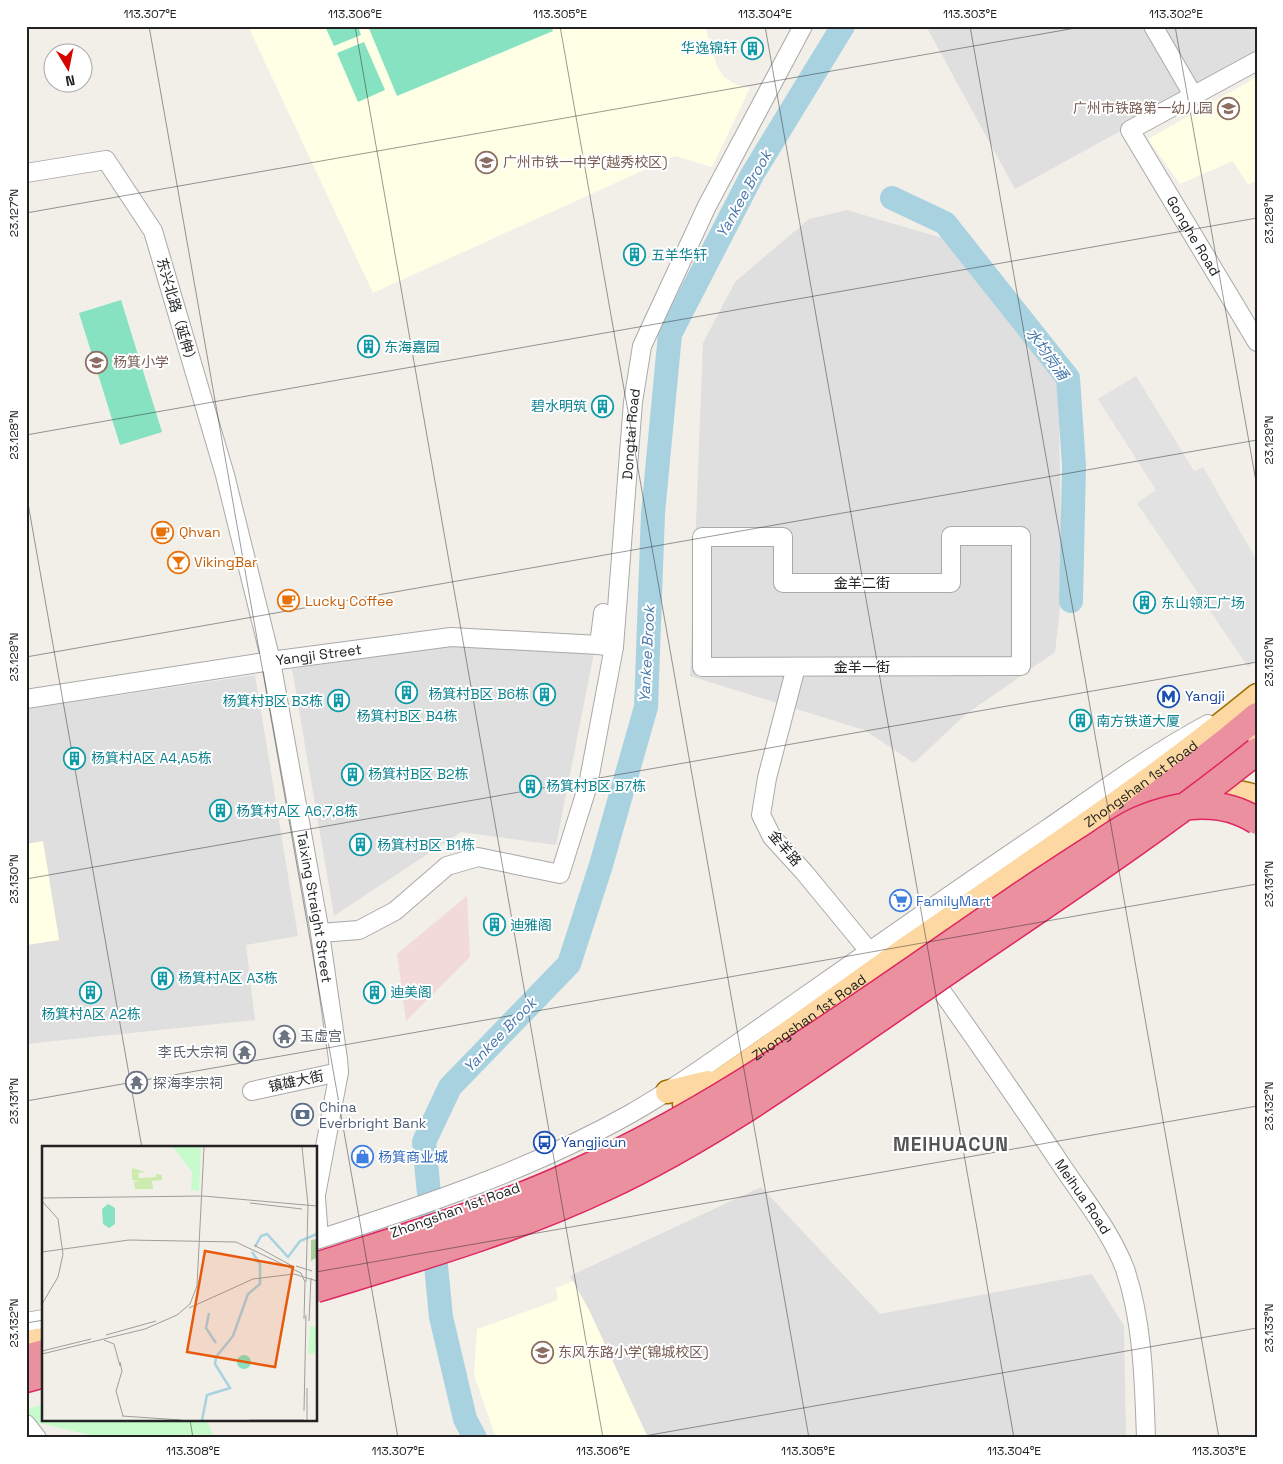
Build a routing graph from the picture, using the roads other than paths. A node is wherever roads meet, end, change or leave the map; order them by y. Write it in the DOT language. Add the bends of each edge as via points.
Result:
graph roads {
  1 [pos="803,26"];
  2 [pos="1153,26"];
  3 [pos="1257,61"];
  4 [pos="1193,95"];
  5 [pos="26,173"];
  6 [pos="1257,342"];
  7 [pos="225,475"];
  8 [pos="1021,536"];
  9 [pos="702,537"];
  10 [pos="603,613"];
  11 [pos="607,646"];
  12 [pos="271,661"];
  13 [pos="796,668"];
  14 [pos="26,699"];
  15 [pos="1254,705"];
  16 [pos="1257,733"];
  17 [pos="1257,750"];
  18 [pos="1253,796"];
  19 [pos="1166,803"];
  20 [pos="1257,821"];
  21 [pos="1057,870"];
  22 [pos="972,903"];
  23 [pos="320,933"];
  24 [pos="869,950"];
  25 [pos="944,958"];
  26 [pos="854,985"];
  27 [pos="906,985"];
  28 [pos="940,989"];
  29 [pos="883,1001"];
  30 [pos="339,1072"];
  31 [pos="724,1078"];
  32 [pos="252,1091"];
  33 [pos="667,1092"];
  34 [pos="726,1107"];
  35 [pos="706,1144"];
  36 [pos="318,1185"];
  37 [pos="432,1220"];
  38 [pos="318,1245"];
  39 [pos="318,1265"];
  40 [pos="318,1273"];
  41 [pos="318,1288"];
  42 [pos="318,1298"];
  43 [pos="42,1319"];
  44 [pos="26,1322"];
  45 [pos="42,1339"];
  46 [pos="26,1342"];
  47 [pos="42,1344"];
  48 [pos="26,1346"];
  49 [pos="42,1353"];
  50 [pos="26,1357"];
  51 [pos="42,1375"];
  52 [pos="26,1379"];
  53 [pos="42,1385"];
  54 [pos="26,1389"];
  55 [pos="26,1424"];
  56 [pos="37,1438"];
  57 [pos="1146,1438"];
  1 -- 11 [label="street, Dongtai Road" via="707,206 642,346"];
  2 -- 4 [label="street"];
  3 -- 4 [label="street"];
  4 -- 6 [label="street, Gonghe Road" via="1130,130"];
  5 -- 7 [label="street, 东兴北路（延伸）" via="106,160 153,231"];
  7 -- 12 [label="street, Taixing Straight Street"];
  8 -- 9 [label="street, 金羊二街" via="951,536 951,583 783,583 783,537"];
  8 -- 13 [label="street, 金羊一街" via="1022,666"];
  9 -- 13 [label="street, 金羊一街" via="702,667"];
  10 -- 11 [label="street"];
  11 -- 12 [label="street, Yangji Street" via="451,637"];
  11 -- 23 [label="street, Dongtai Road" via="588,785 560,874 478,858 447,866 395,911 359,930"];
  12 -- 14 [label="street, Yangji Street"];
  12 -- 23 [label="street, Taixing Straight Street"];
  13 -- 24 [label="street, 金羊路" via="761,815 772,837"];
  15 -- 21 [label="highway, bridge" via="1173,783"];
  15 -- 22 [label="main road, Zhongshan 1st Road"];
  15 -- 24 [label="street" via="1195,731 1132,770"];
  16 -- 19 [label="main road, Zhongshan 1st Road"];
  17 -- 41 [label="highway, bridge" via="1131,846 802,1071 686,1146 647,1168 568,1204 488,1234"];
  18 -- 19 [label="main road" via="1218,791"];
  18 -- 28 [label="street" via="1218,799 1204,806"];
  19 -- 25 [label="main road, Zhongshan 1st Road"];
  20 -- 21 [label="highway, bridge" via="1222,806 1194,805 1174,809 1137,821"];
  21 -- 39 [label="highway, bridge" via="792,1052 671,1125 572,1175 520,1196"];
  22 -- 25 [label="street"];
  22 -- 26 [label="main road, Zhongshan 1st Road"];
  23 -- 30 [label="street, Taixing Straight Street"];
  24 -- 33 [label="street"];
  25 -- 27 [label="main road, Zhongshan 1st Road"];
  25 -- 28 [label="street"];
  26 -- 27 [label="street"];
  26 -- 31 [label="main road, Zhongshan 1st Road"];
  27 -- 28 [label="street"];
  27 -- 29 [label="main road, Zhongshan 1st Road"];
  28 -- 29 [label="main road"];
  28 -- 35 [label="street"];
  28 -- 57 [label="street, Meihua Road" via="1060,1162 1117,1252 1135,1310"];
  29 -- 34 [label="main road, Zhongshan 1st Road"];
  30 -- 32 [label="street, 镇雄大街"];
  30 -- 36 [label="street, Taixing Straight Street"];
  31 -- 33 [label="main road"];
  31 -- 37 [label="main road, Zhongshan 1st Road" via="654,1122 590,1156 512,1191"];
  33 -- 37 [label="street" via="568,1146 508,1172"];
  34 -- 35 [label="main road"];
  34 -- 37 [label="main road, Zhongshan 1st Road" via="661,1144 525,1205"];
  35 -- 42 [label="street" via="642,1179 523,1232"];
  37 -- 38 [label="main road, Zhongshan 1st Road"];
  37 -- 40 [label="main road, Zhongshan 1st Road"];
  43 -- 44 [label="street"];
  45 -- 46 [label="main road"];
  47 -- 48 [label="highway"];
  49 -- 50 [label="highway"];
  51 -- 52 [label="highway"];
  53 -- 54 [label="street"];
  55 -- 56 [label="street"];
}
